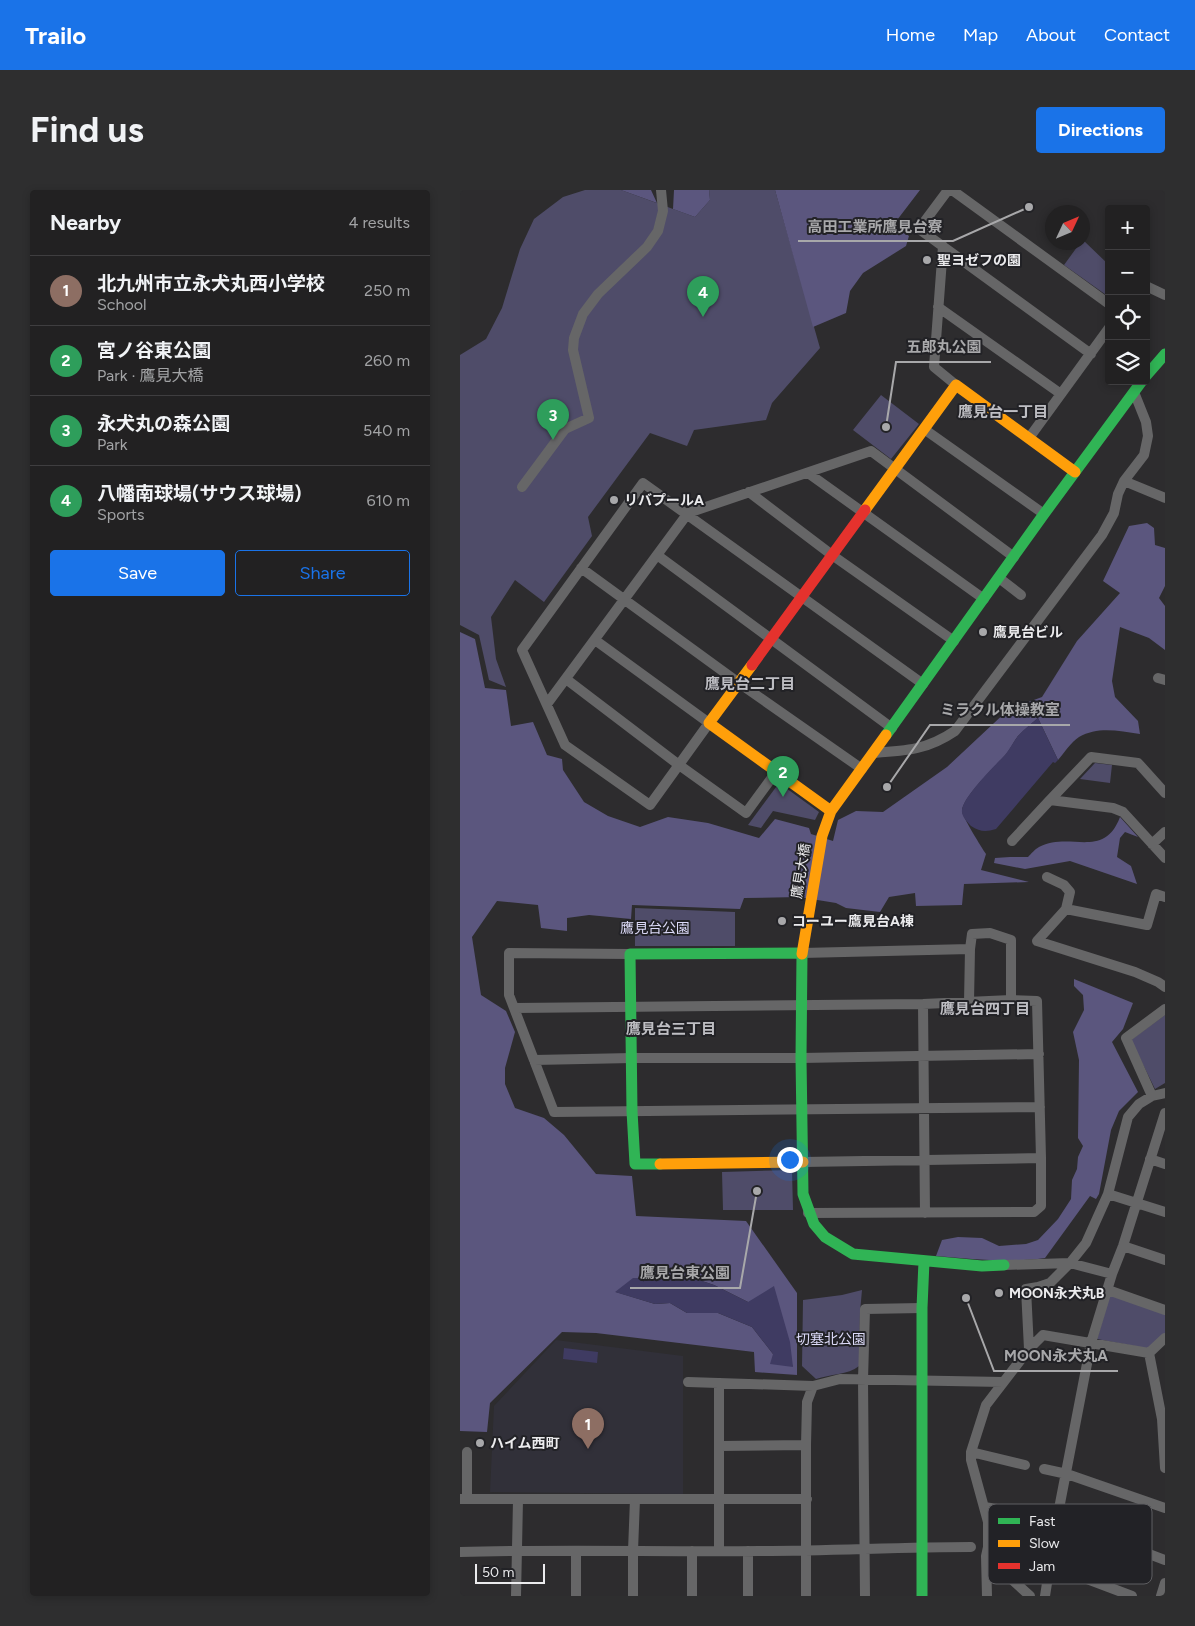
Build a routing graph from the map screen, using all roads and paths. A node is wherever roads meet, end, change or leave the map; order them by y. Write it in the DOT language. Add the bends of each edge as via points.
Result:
graph roads {
  1 [pos="662,190"];
  2 [pos="948,190"];
  3 [pos="952,190"];
  4 [pos="943,246"];
  5 [pos="1150,288"];
  6 [pos="1165,295"];
  7 [pos="1105,301"];
  8 [pos="938,307"];
  9 [pos="1105,334"];
  10 [pos="1091,354"];
  11 [pos="1165,354"];
  12 [pos="1150,371"];
  13 [pos="956,385"];
  14 [pos="1139,385"];
  15 [pos="1134,392"];
  16 [pos="1061,394"];
  17 [pos="924,429"];
  18 [pos="1029,438"];
  19 [pos="894,470"];
  20 [pos="1075,472"];
  21 [pos="808,473"];
  22 [pos="1124,481"];
  23 [pos="522,487"];
  24 [pos="749,492"];
  25 [pos="1165,498"];
  26 [pos="688,513"];
  27 [pos="863,513"];
  28 [pos="1044,514"];
  29 [pos="657,554"];
  30 [pos="832,555"];
  31 [pos="1014,557"];
  32 [pos="581,568"];
  33 [pos="999,578"];
  34 [pos="1021,596"];
  35 [pos="802,597"];
  36 [pos="625,599"];
  37 [pos="984,599"];
  38 [pos="771,639"];
  39 [pos="595,640"];
  40 [pos="954,641"];
  41 [pos="566,679"];
  42 [pos="739,683"];
  43 [pos="923,684"];
  44 [pos="547,704"];
  45 [pos="709,723"];
  46 [pos="892,728"];
  47 [pos="874,753"];
  48 [pos="679,765"];
  49 [pos="862,768"];
  50 [pos="776,772"];
  51 [pos="1165,793"];
  52 [pos="1050,800"];
  53 [pos="831,811"];
  54 [pos="1165,832"];
  55 [pos="1012,841"];
  56 [pos="1152,844"];
  57 [pos="1165,858"];
  58 [pos="1046,877"];
  59 [pos="1165,897"];
  60 [pos="1066,909"];
  61 [pos="970,949"];
  62 [pos="802,953"];
  63 [pos="630,954"];
  64 [pos="1165,987"];
  65 [pos="1011,1000"];
  66 [pos="969,1002"];
  67 [pos="923,1004"];
  68 [pos="802,1005"];
  69 [pos="631,1007"];
  70 [pos="515,1008"];
  71 [pos="1165,1009"];
  72 [pos="1039,1054"];
  73 [pos="924,1056"];
  74 [pos="632,1058"];
  75 [pos="801,1058"];
  76 [pos="534,1060"];
  77 [pos="1165,1093"];
  78 [pos="1152,1096"];
  79 [pos="1040,1107"];
  80 [pos="923,1108"];
  81 [pos="802,1110"];
  82 [pos="632,1111"];
  83 [pos="1165,1113"];
  84 [pos="1041,1158"];
  85 [pos="1150,1159"];
  86 [pos="924,1160"];
  87 [pos="802,1162"];
  88 [pos="1165,1164"];
  89 [pos="1108,1194"];
  90 [pos="1137,1203"];
  91 [pos="1165,1212"];
  92 [pos="808,1213"];
  93 [pos="925,1213"];
  94 [pos="1123,1246"];
  95 [pos="1165,1260"];
  96 [pos="924,1261"];
  97 [pos="1070,1263"];
  98 [pos="1004,1265"];
  99 [pos="1112,1274"];
  100 [pos="1108,1290"];
  101 [pos="922,1308"];
  102 [pos="1165,1310"];
  103 [pos="1165,1338"];
  104 [pos="1091,1343"];
  105 [pos="1029,1349"];
  106 [pos="1149,1353"];
  107 [pos="863,1380"];
  108 [pos="922,1381"];
  109 [pos="688,1382"];
  110 [pos="1003,1382"];
  111 [pos="719,1383"];
  112 [pos="813,1386"];
  113 [pos="720,1446"];
  114 [pos="806,1446"];
  115 [pos="467,1452"];
  116 [pos="971,1452"];
  117 [pos="1025,1465"];
  118 [pos="1165,1468"];
  119 [pos="1044,1469"];
  120 [pos="1067,1474"];
  121 [pos="464,1499"];
  122 [pos="635,1499"];
  123 [pos="807,1499"];
  124 [pos="518,1500"];
  125 [pos="719,1500"];
  126 [pos="1060,1504"];
  127 [pos="984,1507"];
  128 [pos="988,1508"];
  129 [pos="1165,1508"];
  130 [pos="922,1547"];
  131 [pos="971,1547"];
  132 [pos="865,1549"];
  133 [pos="517,1550"];
  134 [pos="719,1550"];
  135 [pos="576,1551"];
  136 [pos="633,1551"];
  137 [pos="692,1551"];
  138 [pos="748,1551"];
  139 [pos="806,1551"];
  140 [pos="460,1552"];
  141 [pos="1152,1555"];
  142 [pos="986,1556"];
  143 [pos="1165,1560"];
  144 [pos="1165,1583"];
  145 [pos="1017,1584"];
  146 [pos="1101,1584"];
  147 [pos="516,1596"];
  148 [pos="576,1596"];
  149 [pos="633,1596"];
  150 [pos="692,1596"];
  151 [pos="748,1596"];
  152 [pos="806,1596"];
  153 [pos="864,1596"];
  154 [pos="922,1596"];
  155 [pos="986,1596"];
  156 [pos="1030,1596"];
  157 [pos="1132,1596"];
  158 [pos="1161,1596"];
  1 -- 23 [label="street" via="663,211 658,231 647,248 598,294 583,314 574,338 573,350 589,418 565,429"];
  2 -- 4 [label="street" via="919,229"];
  3 -- 7 [label="street"];
  4 -- 8 [label="street"];
  4 -- 10 [label="street"];
  5 -- 6 [label="street"];
  8 -- 13 [label="street" via="934,367"];
  8 -- 16 [label="street"];
  9 -- 10 [label="street"];
  10 -- 16 [label="street"];
  11 -- 12 [label="street"];
  13 -- 17 [label="street"];
  13 -- 18 [label="street"];
  14 -- 15 [label="street, 鷹見大橋"];
  15 -- 20 [label="street, 鷹見大橋"];
  15 -- 22 [label="street" via="1148,436 1144,455"];
  16 -- 18 [label="street"];
  17 -- 19 [label="street"];
  17 -- 28 [label="street"];
  18 -- 20 [label="street"];
  19 -- 21 [label="street" via="871,452"];
  19 -- 27 [label="street"];
  19 -- 31 [label="street"];
  20 -- 28 [label="street, 鷹見大橋"];
  21 -- 24 [label="street"];
  21 -- 27 [label="street"];
  22 -- 25 [label="street"];
  22 -- 47 [label="street" via="1114,513 1102,535 955,731 940,742 918,749"];
  24 -- 26 [label="street"];
  24 -- 30 [label="street"];
  26 -- 29 [label="street"];
  26 -- 32 [label="street" via="643,483"];
  26 -- 35 [label="street"];
  27 -- 30 [label="street"];
  27 -- 37 [label="street"];
  28 -- 31 [label="street, 鷹見大橋"];
  29 -- 36 [label="street"];
  29 -- 38 [label="street"];
  30 -- 35 [label="street"];
  30 -- 40 [label="street"];
  31 -- 33 [label="street, 鷹見大橋"];
  32 -- 36 [label="street"];
  32 -- 44 [label="street" via="522,650"];
  33 -- 34 [label="street"];
  33 -- 37 [label="street, 鷹見大橋"];
  35 -- 38 [label="street"];
  35 -- 43 [label="street"];
  36 -- 39 [label="street"];
  36 -- 42 [label="street"];
  37 -- 40 [label="street, 鷹見大橋"];
  38 -- 42 [label="street"];
  38 -- 46 [label="street"];
  39 -- 41 [label="street"];
  39 -- 45 [label="street"];
  40 -- 43 [label="street, 鷹見大橋"];
  41 -- 44 [label="street"];
  41 -- 48 [label="street"];
  42 -- 45 [label="street"];
  42 -- 49 [label="street"];
  43 -- 46 [label="street, 鷹見大橋"];
  44 -- 48 [label="street" via="565,744 650,805"];
  45 -- 48 [label="street"];
  45 -- 50 [label="street"];
  46 -- 47 [label="street, 鷹見大橋"];
  47 -- 49 [label="street, 鷹見大橋"];
  48 -- 50 [label="street" via="746,813"];
  49 -- 53 [label="street, 鷹見大橋"];
  50 -- 53 [label="street"];
  51 -- 52 [label="street" via="1138,763 1090,757"];
  52 -- 55 [label="street"];
  52 -- 56 [label="street" via="1123,812"];
  53 -- 62 [label="street, 鷹見大橋" via="822,836"];
  54 -- 56 [label="street"];
  56 -- 57 [label="street"];
  58 -- 60 [label="street" via="1064,885 1070,892"];
  59 -- 60 [label="street" via="1156,894 1147,925"];
  60 -- 64 [label="street" via="1037,941 1135,972"];
  61 -- 62 [label="street"];
  61 -- 65 [label="street" via="972,934 990,933 1011,940"];
  61 -- 66 [label="street"];
  62 -- 63 [label="street"];
  62 -- 68 [label="street, 鷹見大橋"];
  63 -- 69 [label="street"];
  63 -- 70 [label="street" via="509,953 509,995"];
  65 -- 66 [label="street"];
  65 -- 72 [label="street" via="1037,1001"];
  66 -- 67 [label="street"];
  67 -- 68 [label="street"];
  67 -- 73 [label="street"];
  68 -- 69 [label="street"];
  68 -- 75 [label="street, 鷹見大橋"];
  69 -- 70 [label="street"];
  69 -- 74 [label="street"];
  70 -- 76 [label="street"];
  71 -- 78 [label="street" via="1126,1038"];
  72 -- 73 [label="street"];
  72 -- 79 [label="street"];
  73 -- 75 [label="street"];
  73 -- 80 [label="street"];
  74 -- 75 [label="street"];
  74 -- 76 [label="street"];
  74 -- 82 [label="street"];
  75 -- 81 [label="street, 鷹見大橋"];
  76 -- 82 [label="street" via="554,1112"];
  77 -- 78 [label="street"];
  78 -- 89 [label="street" via="1139,1104 1128,1117"];
  79 -- 80 [label="street"];
  79 -- 84 [label="street"];
  80 -- 81 [label="street"];
  80 -- 86 [label="street"];
  81 -- 82 [label="street"];
  81 -- 87 [label="street, 鷹見大橋"];
  82 -- 87 [label="street" via="635,1164"];
  83 -- 85 [label="street"];
  84 -- 86 [label="street"];
  84 -- 93 [label="street" via="1041,1206 1034,1212"];
  85 -- 88 [label="street"];
  85 -- 90 [label="street"];
  86 -- 87 [label="street"];
  86 -- 93 [label="street"];
  87 -- 92 [label="street, 鷹見大橋" via="803,1194"];
  89 -- 90 [label="street"];
  89 -- 97 [label="street" via="1086,1243"];
  90 -- 91 [label="street"];
  90 -- 94 [label="street"];
  92 -- 93 [label="street"];
  92 -- 96 [label="street" via="820,1233 852,1254"];
  94 -- 95 [label="street"];
  94 -- 99 [label="street"];
  96 -- 98 [label="street"];
  96 -- 101 [label="street"];
  97 -- 98 [label="street"];
  97 -- 99 [label="street"];
  97 -- 105 [label="street" via="1050,1283 1026,1289"];
  99 -- 100 [label="street"];
  100 -- 102 [label="street"];
  100 -- 104 [label="street"];
  101 -- 107 [label="street" via="865,1309"];
  101 -- 108 [label="street"];
  103 -- 106 [label="street"];
  104 -- 105 [label="street" via="1043,1335"];
  104 -- 106 [label="street"];
  104 -- 120 [label="street"];
  105 -- 110 [label="street"];
  106 -- 118 [label="street" via="1162,1420"];
  107 -- 108 [label="street"];
  107 -- 112 [label="street" via="840,1379"];
  107 -- 132 [label="street"];
  108 -- 110 [label="street"];
  108 -- 130 [label="street"];
  109 -- 111 [label="street"];
  110 -- 116 [label="street" via="986,1405"];
  111 -- 112 [label="street"];
  111 -- 113 [label="street"];
  112 -- 114 [label="street" via="807,1402"];
  113 -- 114 [label="street"];
  113 -- 125 [label="street"];
  114 -- 123 [label="street"];
  115 -- 121 [label="street"];
  116 -- 117 [label="street"];
  116 -- 127 [label="street"];
  119 -- 120 [label="street"];
  120 -- 126 [label="street"];
  120 -- 129 [label="street"];
  121 -- 124 [label="street"];
  122 -- 124 [label="street"];
  122 -- 125 [label="street"];
  122 -- 136 [label="street"];
  123 -- 125 [label="street"];
  123 -- 139 [label="street"];
  124 -- 133 [label="street"];
  125 -- 134 [label="street"];
  127 -- 128 [label="street"];
  127 -- 142 [label="street" via="988,1522"];
  130 -- 131 [label="street"];
  130 -- 132 [label="street"];
  130 -- 154 [label="street"];
  132 -- 139 [label="street"];
  132 -- 153 [label="street"];
  133 -- 135 [label="street"];
  133 -- 140 [label="street"];
  133 -- 147 [label="street"];
  134 -- 137 [label="street"];
  134 -- 138 [label="street"];
  135 -- 136 [label="street"];
  135 -- 148 [label="street"];
  136 -- 137 [label="street"];
  136 -- 149 [label="street"];
  137 -- 150 [label="street"];
  138 -- 139 [label="street"];
  138 -- 151 [label="street"];
  139 -- 152 [label="street"];
  141 -- 143 [label="street"];
  142 -- 155 [label="street"];
  144 -- 158 [label="street"];
  145 -- 156 [label="street"];
  146 -- 157 [label="street"];
}
